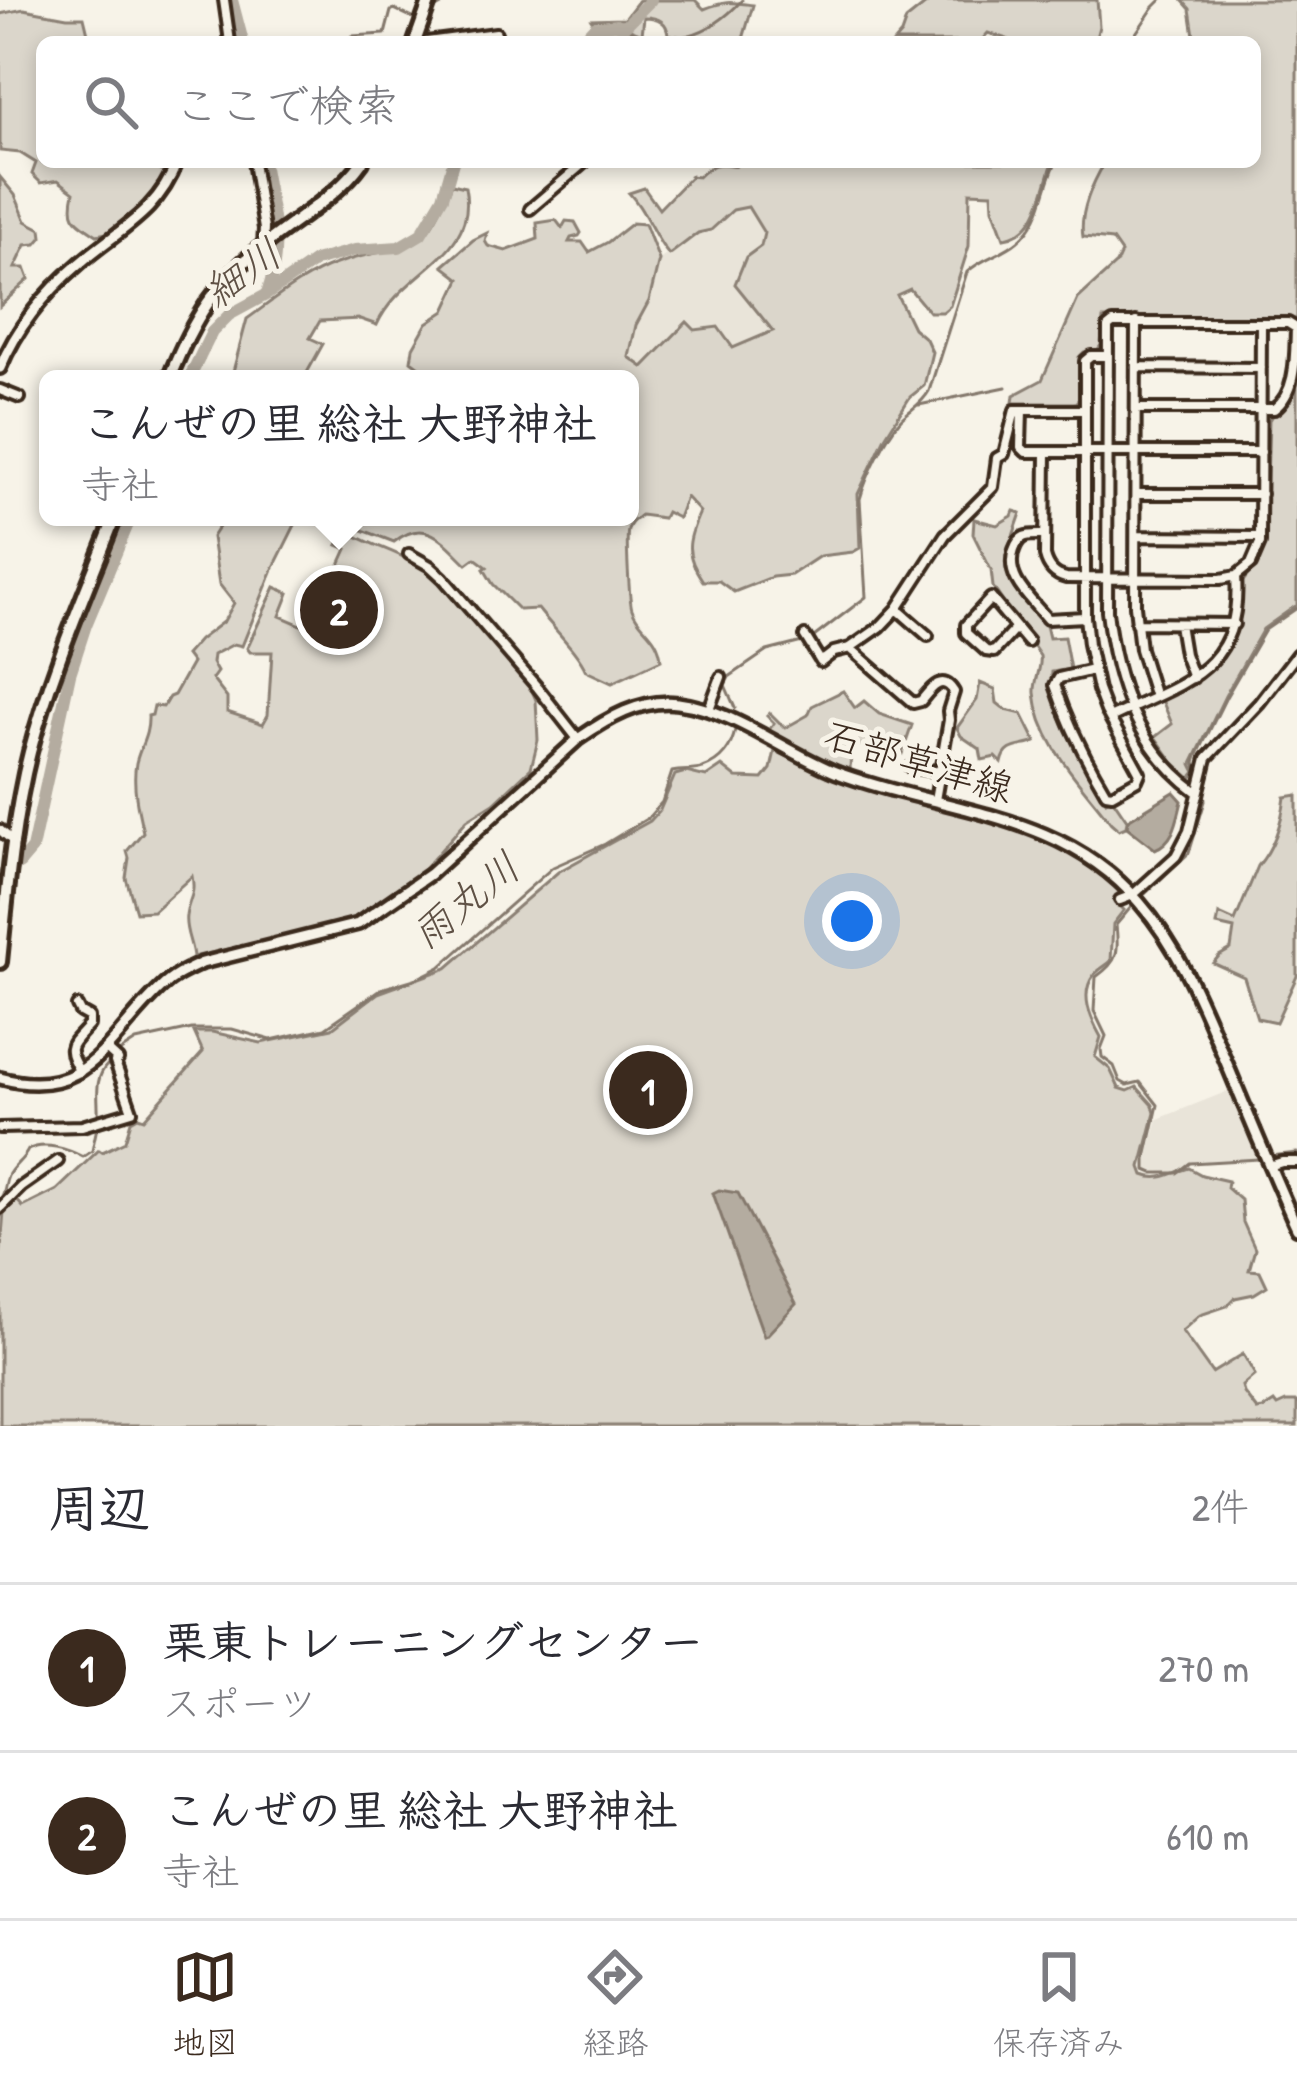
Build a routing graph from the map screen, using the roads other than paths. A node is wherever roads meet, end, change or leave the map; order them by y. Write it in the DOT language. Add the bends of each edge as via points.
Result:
graph roads {
  1 [pos="224,0"];
  2 [pos="430,0"];
  3 [pos="496,33"];
  4 [pos="229,36"];
  5 [pos="417,36"];
  6 [pos="473,36"];
  7 [pos="175,168"];
  8 [pos="254,168"];
  9 [pos="356,168"];
  10 [pos="576,168"];
  11 [pos="530,209"];
  12 [pos="266,243"];
  13 [pos="1136,322"];
  14 [pos="1261,323"];
  15 [pos="1108,356"];
  16 [pos="0,368"];
  17 [pos="1136,368"];
  18 [pos="1261,368"];
  19 [pos="173,370"];
  20 [pos="0,390"];
  21 [pos="20,398"];
  22 [pos="1136,409"];
  23 [pos="1022,410"];
  24 [pos="1085,410"];
  25 [pos="1261,410"];
  26 [pos="1046,452"];
  27 [pos="1085,452"];
  28 [pos="1108,452"];
  29 [pos="1136,452"];
  30 [pos="1261,452"];
  31 [pos="1136,494"];
  32 [pos="1261,494"];
  33 [pos="111,526"];
  34 [pos="1046,536"];
  35 [pos="1136,536"];
  36 [pos="1260,537"];
  37 [pos="409,554"];
  38 [pos="1236,576"];
  39 [pos="1085,578"];
  40 [pos="1108,578"];
  41 [pos="1136,578"];
  42 [pos="897,609"];
  43 [pos="1085,617"];
  44 [pos="1136,623"];
  45 [pos="1234,623"];
  46 [pos="1178,624"];
  47 [pos="1016,628"];
  48 [pos="928,636"];
  49 [pos="806,639"];
  50 [pos="1028,643"];
  51 [pos="850,648"];
  52 [pos="1297,654"];
  53 [pos="1093,670"];
  54 [pos="722,677"];
  55 [pos="1193,678"];
  56 [pos="1155,697"];
  57 [pos="1130,708"];
  58 [pos="709,709"];
  59 [pos="1110,718"];
  60 [pos="578,740"];
  61 [pos="910,766"];
  62 [pos="940,772"];
  63 [pos="1197,792"];
  64 [pos="935,800"];
  65 [pos="0,830"];
  66 [pos="14,846"];
  67 [pos="5,891"];
  68 [pos="1133,895"];
  69 [pos="1120,900"];
  70 [pos="1,949"];
  71 [pos="0,962"];
  72 [pos="77,1006"];
  73 [pos="107,1050"];
  74 [pos="80,1072"];
  75 [pos="0,1078"];
  76 [pos="0,1128"];
  77 [pos="58,1161"];
  78 [pos="1297,1162"];
  79 [pos="1269,1166"];
  80 [pos="0,1208"];
  81 [pos="1297,1228"];
  1 -- 4 [label="street"];
  2 -- 5 [label="main road"];
  3 -- 6 [label="street"];
  7 -- 16 [label="main road" via="146,211 49,292"];
  8 -- 12 [label="street"];
  9 -- 12 [label="main road"];
  10 -- 11 [label="street"];
  12 -- 19 [label="main road" via="213,292"];
  13 -- 14 [label="street"];
  13 -- 15 [label="street" via="1108,327"];
  13 -- 17 [label="street"];
  14 -- 18 [label="street"];
  14 -- 25 [label="street" via="1296,328 1292,392"];
  15 -- 24 [label="street" via="1085,362"];
  15 -- 28 [label="street"];
  17 -- 18 [label="street"];
  17 -- 22 [label="street"];
  18 -- 25 [label="street"];
  20 -- 21 [label="street"];
  22 -- 25 [label="street"];
  22 -- 29 [label="street"];
  23 -- 24 [label="street"];
  23 -- 26 [label="street" via="1021,447"];
  23 -- 42 [label="street" via="1012,413 993,487 945,536"];
  24 -- 27 [label="street"];
  25 -- 30 [label="street"];
  26 -- 27 [label="street"];
  26 -- 34 [label="street"];
  27 -- 28 [label="street"];
  27 -- 39 [label="street"];
  28 -- 29 [label="street"];
  28 -- 40 [label="street"];
  29 -- 30 [label="street"];
  29 -- 31 [label="street"];
  30 -- 32 [label="street"];
  31 -- 32 [label="street"];
  31 -- 35 [label="street"];
  32 -- 36 [label="street"];
  33 -- 66 [label="main road" via="29,754"];
  34 -- 39 [label="street" via="1050,568"];
  34 -- 43 [label="street" via="1018,539 1015,579 1047,619"];
  35 -- 36 [label="street"];
  35 -- 41 [label="street"];
  36 -- 38 [label="street" via="1252,564"];
  37 -- 60 [label="street" via="443,578"];
  38 -- 41 [label="street"];
  38 -- 45 [label="street"];
  39 -- 40 [label="street"];
  39 -- 43 [label="street"];
  40 -- 41 [label="street"];
  40 -- 57 [label="street" via="1111,647"];
  41 -- 44 [label="street"];
  42 -- 48 [label="street"];
  42 -- 51 [label="street"];
  43 -- 53 [label="street"];
  44 -- 46 [label="street"];
  44 -- 56 [label="street"];
  45 -- 46 [label="street"];
  45 -- 55 [label="street" via="1219,654"];
  46 -- 55 [label="street"];
  47 -- 47 [label="street" via="992,598 966,633 994,652"];
  47 -- 50 [label="street"];
  49 -- 51 [label="street" via="820,662"];
  51 -- 62 [label="street" via="913,703 935,684 950,685"];
  52 -- 63 [label="street" via="1207,758"];
  53 -- 59 [label="street"];
  53 -- 59 [label="street" via="1055,685 1082,753 1112,794 1140,773"];
  54 -- 58 [label="street"];
  55 -- 56 [label="street"];
  56 -- 57 [label="street"];
  57 -- 59 [label="street"];
  57 -- 63 [label="street" via="1163,761"];
  58 -- 60 [label="main road, 石部草津線" via="642,706"];
  58 -- 64 [label="main road, 石部草津線" via="802,758"];
  60 -- 73 [label="main road, 石部草津線" via="459,850 372,916 183,972"];
  61 -- 62 [label="street"];
  62 -- 64 [label="street"];
  63 -- 68 [label="street" via="1184,845"];
  64 -- 68 [label="main road, 石部草津線" via="1049,835"];
  65 -- 66 [label="street"];
  66 -- 67 [label="main road"];
  67 -- 70 [label="main road"];
  68 -- 69 [label="street"];
  68 -- 79 [label="main road, 石部草津線" via="1176,950"];
  70 -- 71 [label="main road"];
  72 -- 74 [label="street" via="89,1025 69,1046"];
  73 -- 74 [label="main road, 石部草津線"];
  73 -- 76 [label="street" via="118,1060 132,1111 97,1123"];
  74 -- 75 [label="main road, 石部草津線" via="47,1083"];
  77 -- 80 [label="street"];
  78 -- 79 [label="street"];
  79 -- 81 [label="main road, 石部草津線"];
}
